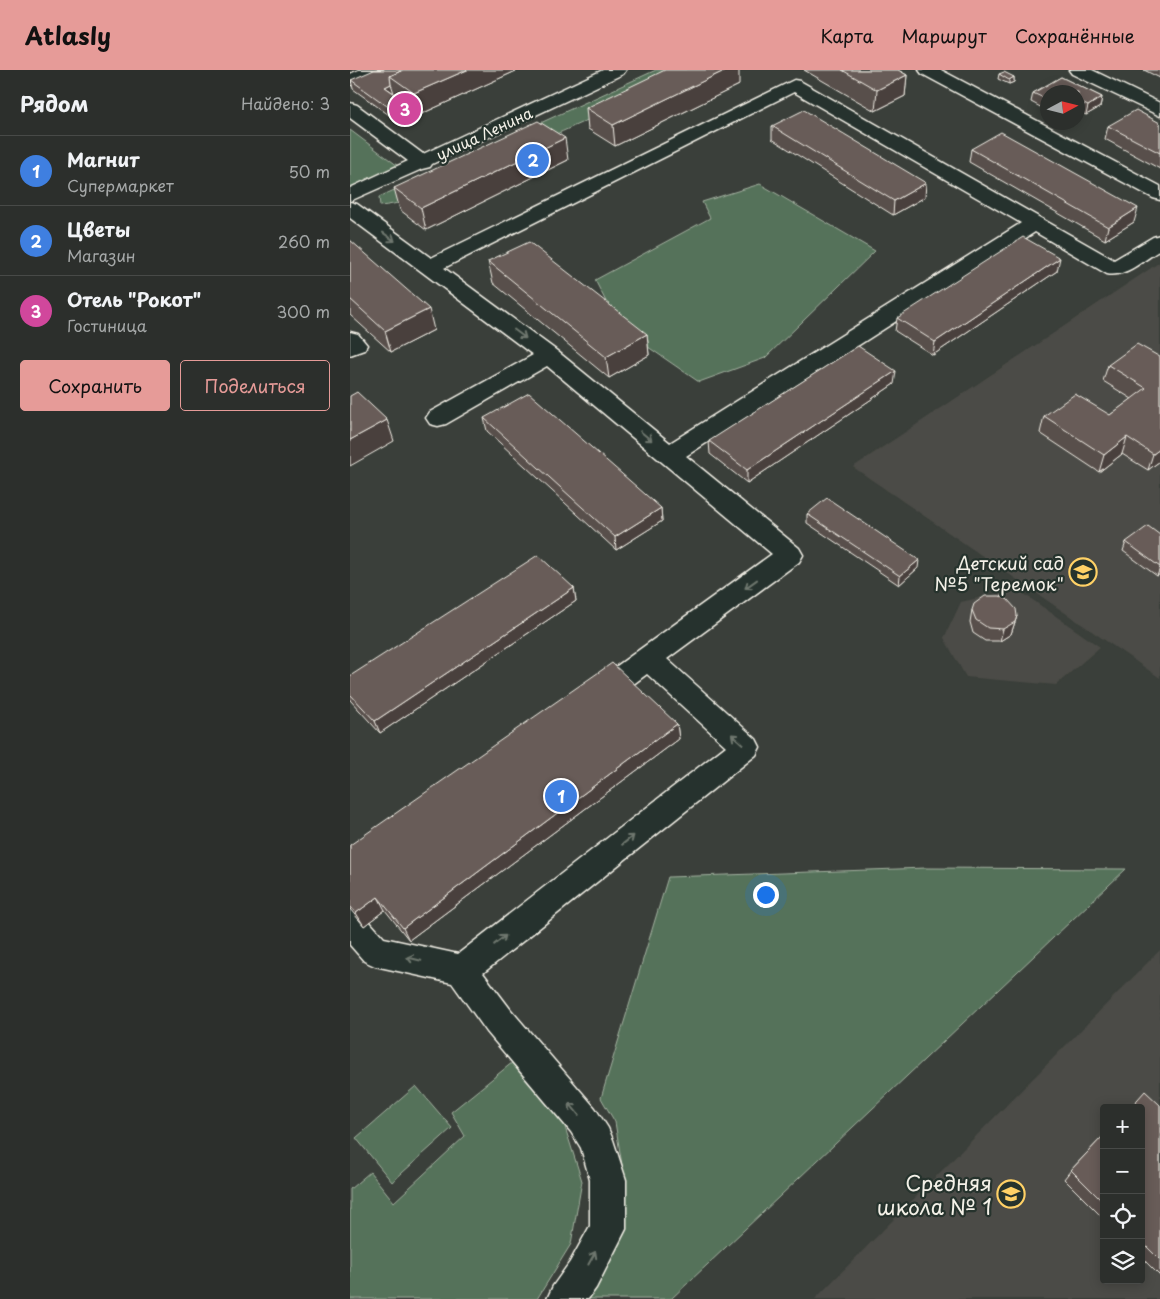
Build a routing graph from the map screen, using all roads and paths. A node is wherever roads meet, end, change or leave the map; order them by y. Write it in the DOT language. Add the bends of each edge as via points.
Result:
graph roads {
  1 [pos="374,70"];
  2 [pos="617,70"];
  3 [pos="928,70"];
  4 [pos="1078,70"];
  5 [pos="350,80"];
  6 [pos="350,109"];
  7 [pos="1160,110"];
  8 [pos="422,162"];
  9 [pos="1160,194"];
  10 [pos="350,195"];
  11 [pos="350,208"];
  12 [pos="1034,223"];
  13 [pos="1160,241"];
  14 [pos="430,267"];
  15 [pos="350,339"];
  16 [pos="350,348"];
  17 [pos="549,356"];
  18 [pos="438,418"];
  19 [pos="670,455"];
  20 [pos="649,659"];
  21 [pos="575,711"];
  22 [pos="350,922"];
  23 [pos="462,970"];
  24 [pos="566,1299"];
  1 -- 5 [label="street"];
  2 -- 8 [label="street, улица Ленина"];
  3 -- 9 [label="street"];
  4 -- 7 [label="street"];
  6 -- 8 [label="street"];
  8 -- 10 [label="street, улица Ленина"];
  11 -- 14 [label="street, one-way"];
  12 -- 13 [label="street" via="1114,269"];
  12 -- 14 [label="street" via="794,85"];
  12 -- 19 [label="street"];
  14 -- 17 [label="street, one-way"];
  15 -- 16 [label="street" via="356,345"];
  17 -- 18 [label="street"];
  17 -- 19 [label="street, one-way"];
  19 -- 20 [label="street, one-way" via="790,555"];
  20 -- 21 [label="street"];
  23 -- 20 [label="street, one-way" via="746,748"];
  23 -- 22 [label="street, one-way" via="375,950"];
  24 -- 23 [label="street, one-way" via="608,1229 608,1180 596,1140 583,1120 499,1021"];
}
